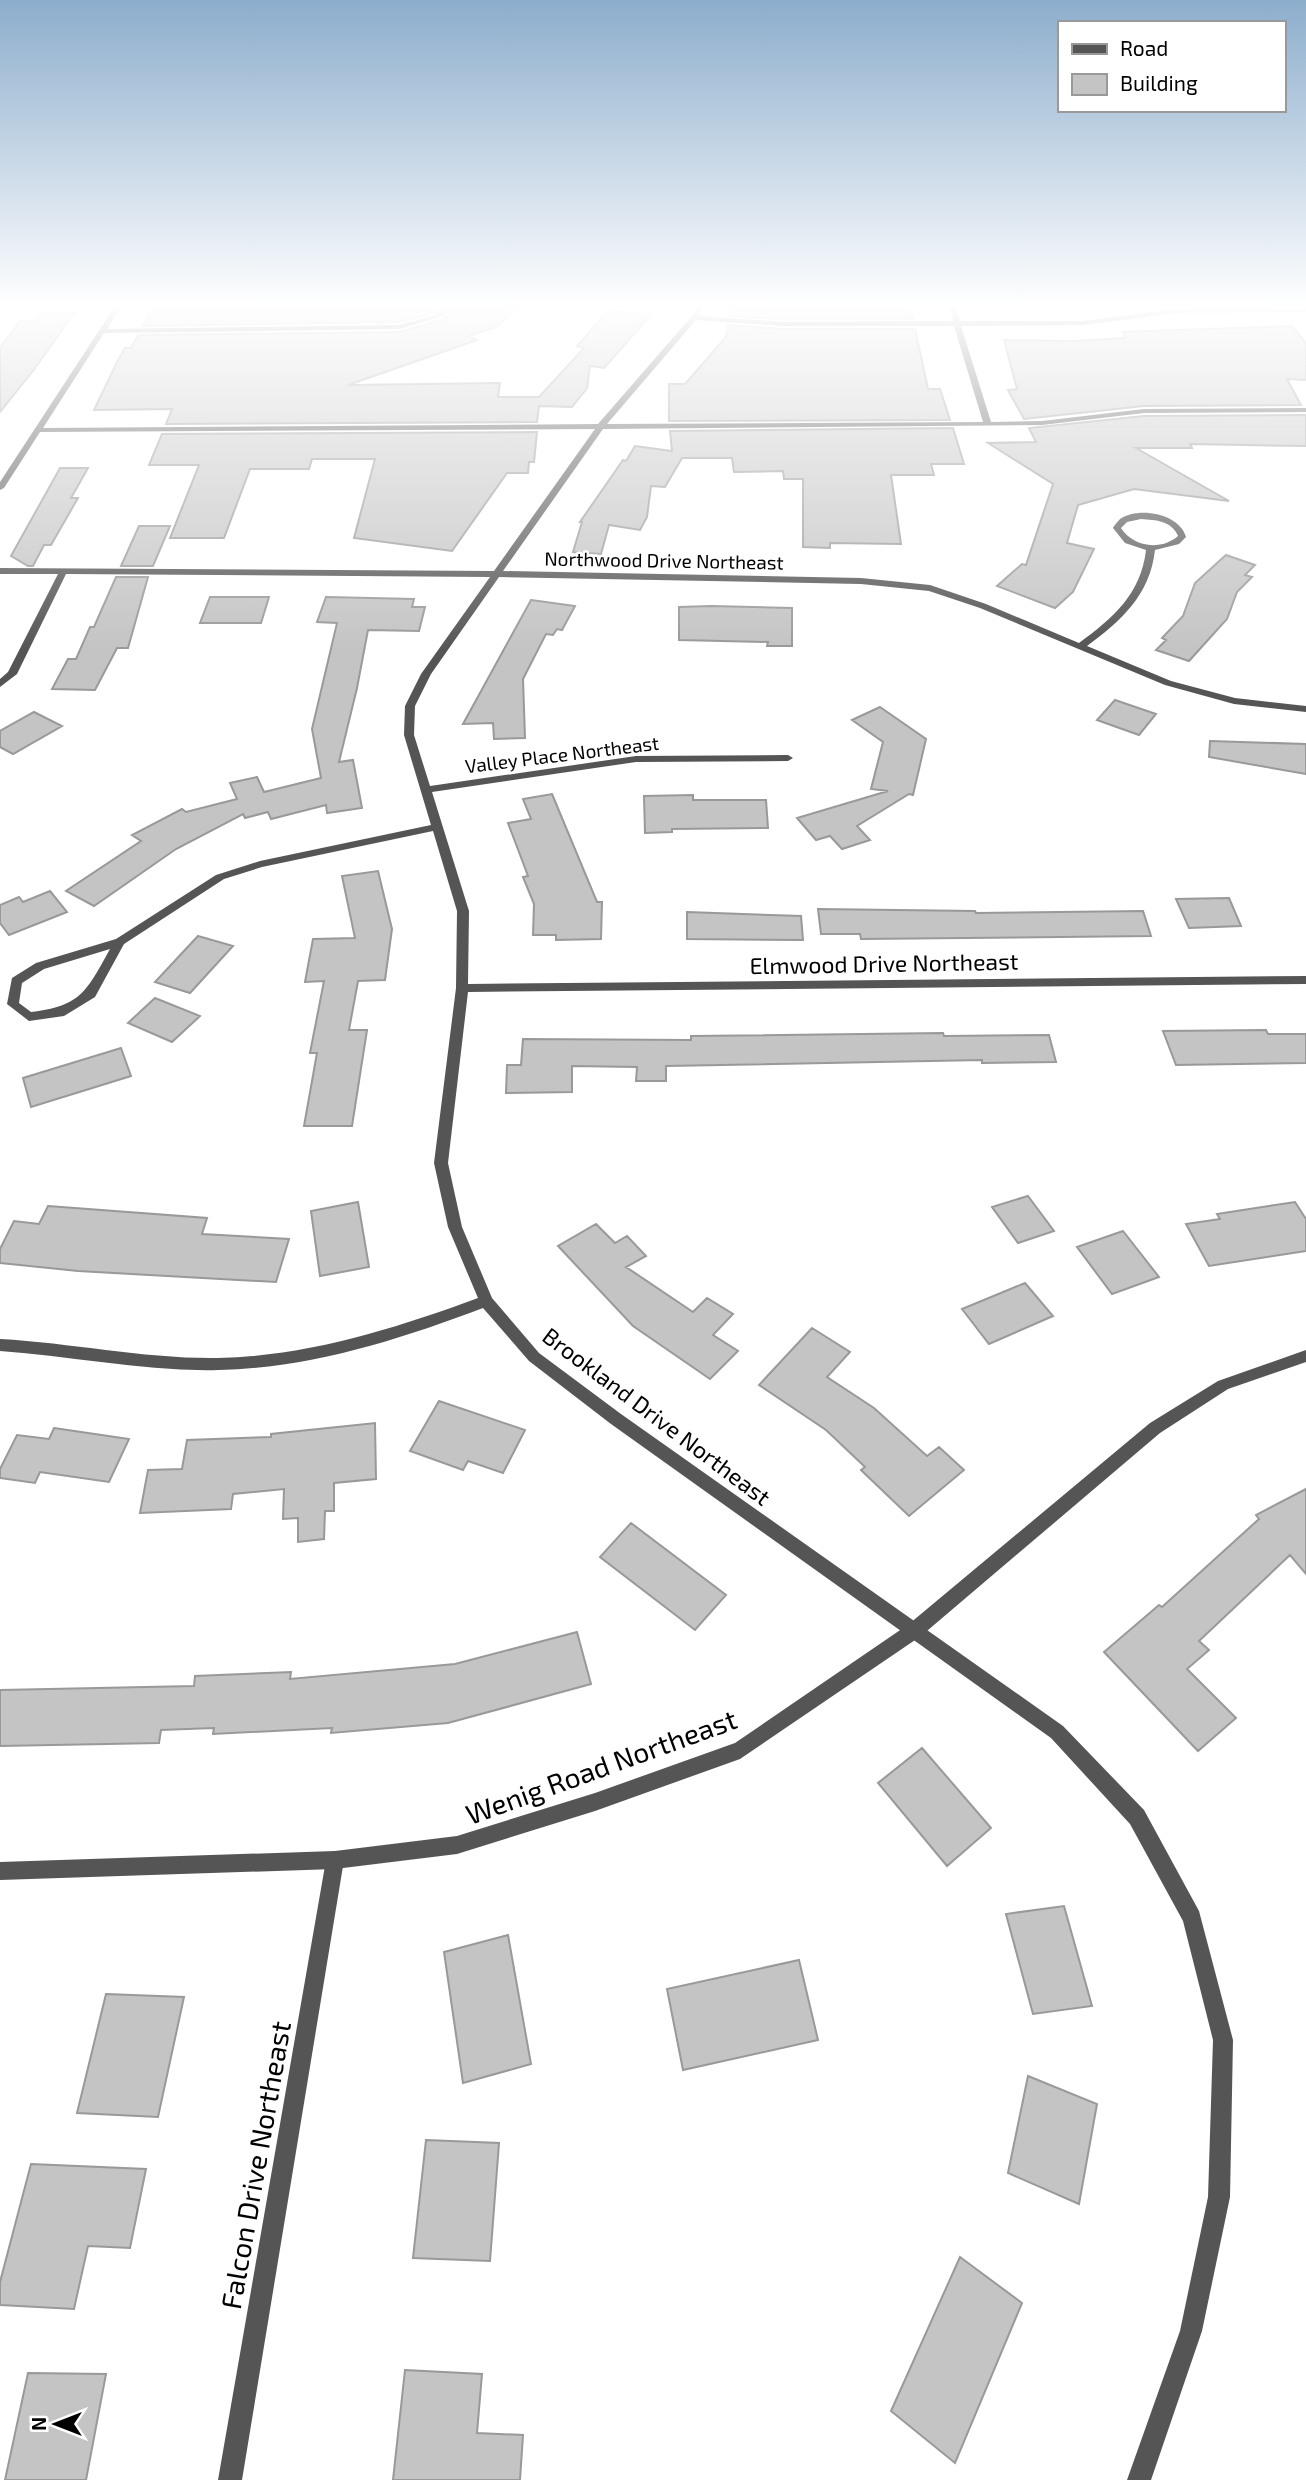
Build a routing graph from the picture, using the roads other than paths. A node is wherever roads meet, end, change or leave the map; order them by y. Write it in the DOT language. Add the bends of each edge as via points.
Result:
graph roads {
  1 [pos="46,419"];
  2 [pos="607,419"];
  3 [pos="986,419"];
  4 [pos="1078,419"];
  5 [pos="988,424"];
  6 [pos="600,427"];
  7 [pos="39,430"];
  8 [pos="0,488"];
  9 [pos="1151,547"];
  10 [pos="64,570"];
  11 [pos="0,571"];
  12 [pos="497,574"];
  13 [pos="1079,647"];
  14 [pos="0,684"];
  15 [pos="1306,709"];
  16 [pos="788,758"];
  17 [pos="425,790"];
  18 [pos="437,827"];
  19 [pos="120,942"];
  20 [pos="1306,980"];
  21 [pos="462,988"];
  22 [pos="486,1301"];
  23 [pos="0,1345"];
  24 [pos="1306,1356"];
  25 [pos="915,1630"];
  26 [pos="335,1860"];
  27 [pos="0,1871"];
  28 [pos="230,2480"];
  29 [pos="1139,2480"];
  1 -- 7 [label="street"];
  2 -- 6 [label="street, Brookland Drive Northeast"];
  3 -- 5 [label="street"];
  4 -- 5 [label="street"];
  5 -- 6 [label="street"];
  6 -- 7 [label="street"];
  6 -- 12 [label="street, Brookland Drive Northeast"];
  7 -- 8 [label="street"];
  9 -- 9 [label="street" via="1178,542 1182,532 1151,517 1119,524 1124,538"];
  9 -- 13 [label="street" via="1150,567 1139,595 1114,622"];
  10 -- 11 [label="street, Northwood Drive Northeast"];
  10 -- 12 [label="street, Northwood Drive Northeast"];
  10 -- 14 [label="street" via="12,674"];
  12 -- 13 [label="street, Northwood Drive Northeast" via="861,581 930,588"];
  12 -- 17 [label="street, Brookland Drive Northeast" via="426,674 410,706 409,735"];
  13 -- 15 [label="street, Northwood Drive Northeast" via="1168,683 1221,698"];
  16 -- 17 [label="street, Valley Place Northeast" via="636,759"];
  17 -- 18 [label="street, Brookland Drive Northeast"];
  18 -- 19 [label="street" via="260,864 220,877"];
  18 -- 21 [label="street, Brookland Drive Northeast" via="463,911"];
  19 -- 19 [label="street" via="91,994 60,1013 29,1017 13,1004 16,981 40,966"];
  20 -- 21 [label="street, Elmwood Drive Northeast"];
  21 -- 22 [label="street, Brookland Drive Northeast" via="442,1163 455,1227"];
  22 -- 23 [label="street" via="400,1334 299,1359 216,1364"];
  22 -- 25 [label="street, Brookland Drive Northeast" via="534,1357"];
  24 -- 25 [label="street, Wenig Road Northeast" via="1223,1385 1155,1428"];
  25 -- 26 [label="street, Wenig Road Northeast" via="740,1750 457,1845"];
  25 -- 29 [label="street, Brookland Drive Northeast" via="1057,1732 1137,1817 1192,1918 1223,2040 1219,2197 1191,2331"];
  26 -- 27 [label="street, Wenig Road Northeast"];
  26 -- 28 [label="street, Falcon Drive Northeast"];
}
